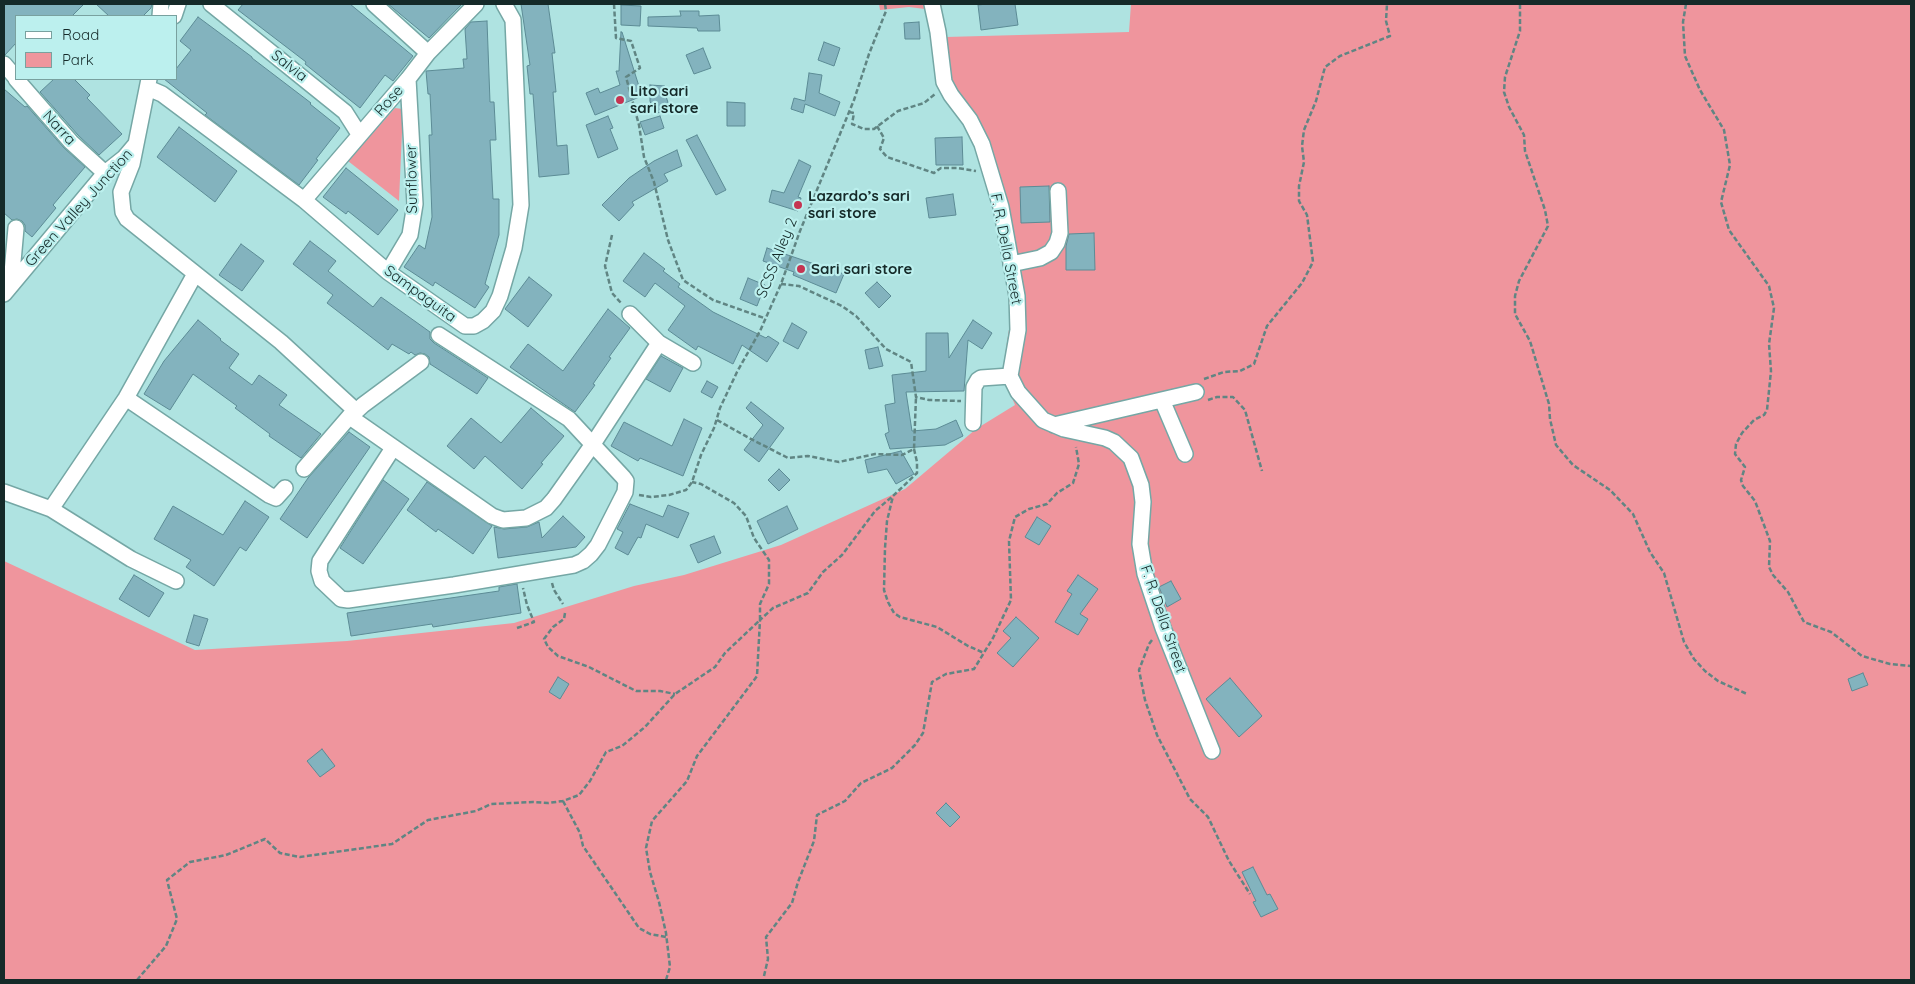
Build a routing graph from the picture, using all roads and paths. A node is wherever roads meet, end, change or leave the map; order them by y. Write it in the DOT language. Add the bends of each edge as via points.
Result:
graph roads {
  1 [pos="211,4"];
  2 [pos="374,4"];
  3 [pos="476,4"];
  4 [pos="504,4"];
  5 [pos="614,4"];
  6 [pos="885,4"];
  7 [pos="932,4"];
  8 [pos="1387,4"];
  9 [pos="1520,4"];
  10 [pos="1686,4"];
  11 [pos="428,53"];
  12 [pos="4,64"];
  13 [pos="15,78"];
  14 [pos="408,79"];
  15 [pos="17,80"];
  16 [pos="148,83"];
  17 [pos="946,88"];
  18 [pos="849,112"];
  19 [pos="877,126"];
  20 [pos="359,134"];
  21 [pos="128,161"];
  22 [pos="105,173"];
  23 [pos="991,174"];
  24 [pos="1058,191"];
  25 [pos="304,200"];
  26 [pos="16,228"];
  27 [pos="612,235"];
  28 [pos="1012,264"];
  29 [pos="388,272"];
  30 [pos="195,274"];
  31 [pos="782,284"];
  32 [pos="8,289"];
  33 [pos="630,314"];
  34 [pos="764,318"];
  35 [pos="439,335"];
  36 [pos="659,343"];
  37 [pos="421,362"];
  38 [pos="694,363"];
  39 [pos="1010,376"];
  40 [pos="1199,386"];
  41 [pos="126,398"];
  42 [pos="916,398"];
  43 [pos="1162,400"];
  44 [pos="973,401"];
  45 [pos="353,414"];
  46 [pos="717,420"];
  47 [pos="974,424"];
  48 [pos="1052,425"];
  49 [pos="1087,433"];
  50 [pos="593,444"];
  51 [pos="393,448"];
  52 [pos="914,449"];
  53 [pos="1185,454"];
  54 [pos="304,469"];
  55 [pos="1262,471"];
  56 [pos="692,482"];
  57 [pos="285,488"];
  58 [pos="4,492"];
  59 [pos="625,492"];
  60 [pos="893,496"];
  61 [pos="51,509"];
  62 [pos="549,570"];
  63 [pos="519,574"];
  64 [pos="176,580"];
  65 [pos="563,604"];
  66 [pos="565,613"];
  67 [pos="760,620"];
  68 [pos="517,628"];
  69 [pos="1163,628"];
  70 [pos="984,653"];
  71 [pos="1911,666"];
  72 [pos="674,694"];
  73 [pos="1747,694"];
  74 [pos="1212,750"];
  75 [pos="563,801"];
  76 [pos="1250,894"];
  77 [pos="666,937"];
  78 [pos="764,976"];
  79 [pos="137,980"];
  80 [pos="666,980"];
  1 -- 20 [label="street, Salvia" via="345,112"];
  2 -- 11 [label="street"];
  3 -- 11 [label="street, Rose"];
  4 -- 29 [label="street, Sampaguita" via="513,20 522,205 500,296 484,321 465,326"];
  5 -- 34 [label="path" via="616,38 631,41 640,68 626,78 644,157 683,280 713,300"];
  6 -- 18 [label="path, SCSS Alley 2" via="886,11"];
  7 -- 17 [label="street, F. R. Della Street"];
  8 -- 40 [label="path" via="1390,36 1340,56 1325,67 1304,130 1299,201 1307,215 1313,262 1302,283 1267,326 1254,364 1240,371 1224,372"];
  9 -- 73 [label="path" via="1520,31 1505,77 1504,92 1524,135 1525,150 1548,226 1519,281 1515,296 1516,314 1530,341 1549,404 1556,445 1573,465 1610,490 1633,514 1650,552 1664,573 1684,642 1694,659 1718,681"];
  10 -- 71 [label="path" via="1683,22 1685,56 1700,90 1724,130 1730,165 1721,202 1729,230 1769,286 1774,308 1769,344 1771,371 1767,410 1742,433 1735,454 1745,467 1741,480 1743,486 1755,501 1770,541 1769,567 1788,592 1804,622 1830,632 1862,656"];
  11 -- 14 [label="street, Rose"];
  12 -- 13 [label="street, Narra"];
  14 -- 20 [label="street, Rose"];
  14 -- 29 [label="street, Sunflower" via="415,204 410,235"];
  15 -- 22 [label="street, Narra" via="71,142"];
  16 -- 21 [label="street, Green Valley Junction" via="135,145"];
  16 -- 25 [label="street, Sampaguita"];
  17 -- 19 [label="path" via="924,103 898,111"];
  17 -- 23 [label="street, F. R. Della Street" via="970,120"];
  18 -- 19 [label="path" via="854,113 852,124 864,129"];
  18 -- 31 [label="path, SCSS Alley 2"];
  19 -- 23 [label="path" via="884,138 880,149 887,156 934,173 941,168 957,168"];
  20 -- 25 [label="street, Rose"];
  21 -- 22 [label="street, Green Valley Junction"];
  21 -- 30 [label="street" via="121,192 127,219"];
  22 -- 32 [label="street, Green Valley Junction"];
  23 -- 28 [label="street, F. R. Della Street"];
  24 -- 28 [label="street" via="1060,233 1057,243 1051,252 1040,258"];
  25 -- 29 [label="street, Sampaguita"];
  26 -- 32 [label="street"];
  27 -- 33 [label="path" via="604,266 612,293"];
  28 -- 39 [label="street, F. R. Della Street" via="1018,330"];
  30 -- 41 [label="street"];
  30 -- 45 [label="street" via="281,342"];
  31 -- 34 [label="path, SCSS Alley 2"];
  31 -- 42 [label="path" via="799,286 842,306 856,316 886,349 911,362"];
  33 -- 36 [label="street"];
  34 -- 46 [label="path, SCSS Alley 2"];
  35 -- 50 [label="street" via="568,420"];
  36 -- 38 [label="street"];
  36 -- 50 [label="street"];
  37 -- 45 [label="street"];
  39 -- 44 [label="street" via="978,380"];
  39 -- 48 [label="street, F. R. Della Street" via="1032,410"];
  40 -- 43 [label="street"];
  40 -- 55 [label="path" via="1200,402 1217,397 1234,398 1246,410"];
  41 -- 57 [label="street" via="269,495 276,498"];
  41 -- 61 [label="street"];
  42 -- 44 [label="path"];
  42 -- 52 [label="path"];
  43 -- 48 [label="street"];
  43 -- 53 [label="street"];
  44 -- 47 [label="street"];
  45 -- 51 [label="street"];
  45 -- 54 [label="street"];
  46 -- 52 [label="path" via="788,458 808,456 839,462 875,454 902,455"];
  46 -- 56 [label="path, SCSS Alley 2"];
  48 -- 49 [label="street, F. R. Della Street"];
  49 -- 69 [label="street, F. R. Della Street" via="1114,442 1132,458 1137,470 1143,502 1140,544 1145,574"];
  49 -- 70 [label="path" via="1076,445 1079,464 1073,482 1047,504 1015,517 1009,540 1011,600"];
  50 -- 51 [label="street" via="546,508 526,518 513,520 492,516"];
  50 -- 59 [label="street" via="626,481"];
  51 -- 63 [label="street" via="320,562 319,572 328,588 341,599 348,600"];
  52 -- 60 [label="path" via="917,473"];
  56 -- 59 [label="path" via="686,490 670,495 651,497"];
  56 -- 67 [label="path" via="734,502 746,516 754,538 770,560 769,584 760,604"];
  58 -- 61 [label="street"];
  59 -- 62 [label="street" via="591,554 574,565"];
  60 -- 67 [label="path" via="875,511 808,593 773,608"];
  60 -- 70 [label="path" via="887,522 884,590 894,613 937,626"];
  61 -- 64 [label="street" via="131,559"];
  62 -- 63 [label="street"];
  62 -- 65 [label="path" via="554,590"];
  63 -- 68 [label="path" via="534,622"];
  66 -- 72 [label="path" via="564,619 544,640 558,656 589,667 636,691"];
  67 -- 72 [label="path" via="715,667"];
  67 -- 77 [label="path" via="757,676 697,756 687,781 652,821 646,848"];
  69 -- 74 [label="street, F. R. Della Street"];
  69 -- 76 [label="path" via="1149,644 1139,670 1146,700 1179,779 1190,799 1208,817 1229,861"];
  70 -- 78 [label="path" via="974,669 946,674 932,682 923,733 892,768 861,783 845,801 817,815 814,841 792,904 766,937 768,959"];
  72 -- 75 [label="path" via="637,734 622,746 606,752 579,794"];
  75 -- 77 [label="path" via="580,832 583,846 638,928"];
  75 -- 79 [label="path" via="491,804 476,811 428,820 392,844 300,856 280,853 265,839 226,854 190,862 167,880 177,919 166,946"];
  77 -- 80 [label="path" via="670,967"];
}
